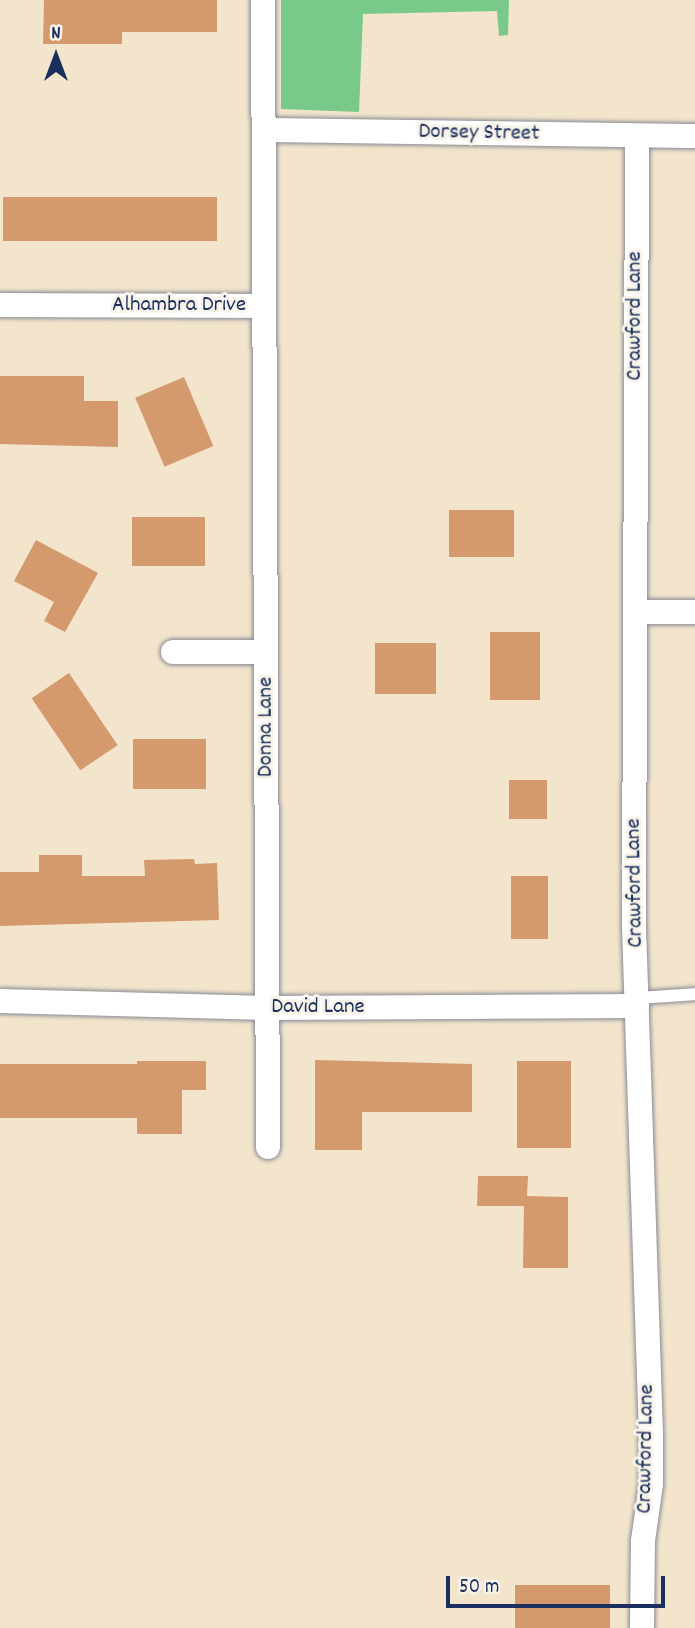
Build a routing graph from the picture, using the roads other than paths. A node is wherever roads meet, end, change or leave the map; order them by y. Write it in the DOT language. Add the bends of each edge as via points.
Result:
graph roads {
  1 [pos="262,0"];
  2 [pos="264,130"];
  3 [pos="637,136"];
  4 [pos="695,136"];
  5 [pos="0,305"];
  6 [pos="264,306"];
  7 [pos="635,612"];
  8 [pos="695,612"];
  9 [pos="173,652"];
  10 [pos="266,652"];
  11 [pos="695,994"];
  12 [pos="0,1001"];
  13 [pos="637,1002"];
  14 [pos="268,1008"];
  15 [pos="268,1147"];
  16 [pos="642,1628"];
  1 -- 2 [label="street"];
  2 -- 3 [label="street, Dorsey Street"];
  2 -- 6 [label="street, Alhambra Drive"];
  3 -- 4 [label="street, Dorsey Street"];
  3 -- 7 [label="street, Crawford Lane"];
  5 -- 6 [label="street, Alhambra Drive"];
  6 -- 10 [label="street, Donna Lane"];
  7 -- 8 [label="street"];
  7 -- 13 [label="street, Crawford Lane"];
  9 -- 10 [label="street"];
  10 -- 14 [label="street, Donna Lane"];
  11 -- 13 [label="lane"];
  12 -- 14 [label="street, David Lane"];
  13 -- 14 [label="street, David Lane"];
  13 -- 16 [label="street, Crawford Lane" via="651,1433"];
  14 -- 15 [label="street, Donna Lane"];
}
